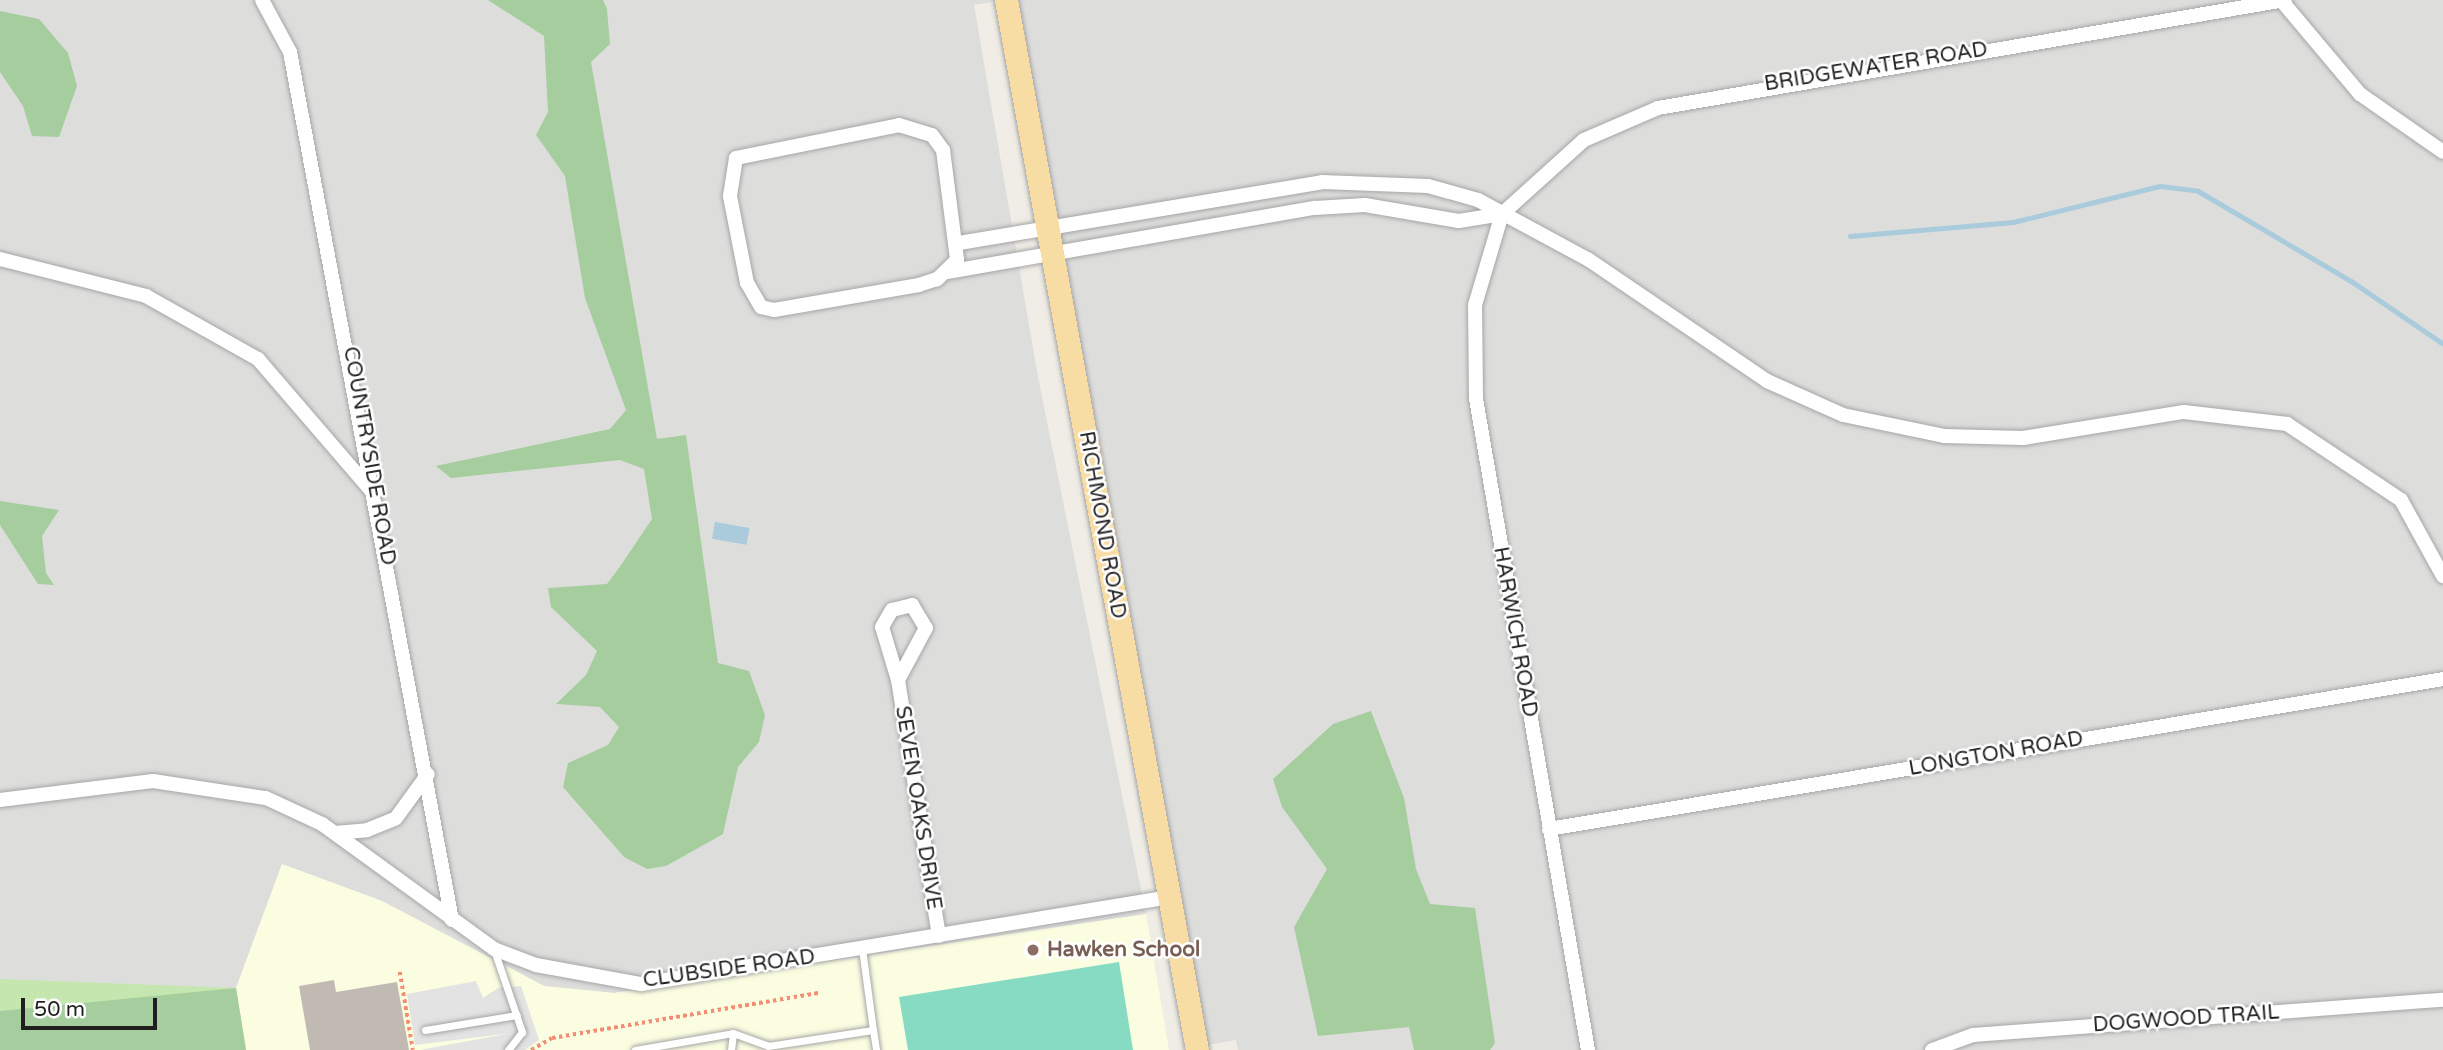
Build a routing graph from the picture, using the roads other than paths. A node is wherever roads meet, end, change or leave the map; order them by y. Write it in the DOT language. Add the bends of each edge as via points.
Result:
graph roads {
  1 [pos="262,0"];
  2 [pos="1006,0"];
  3 [pos="2282,0"];
  4 [pos="2443,152"];
  5 [pos="1502,214"];
  6 [pos="1047,227"];
  7 [pos="959,243"];
  8 [pos="1052,252"];
  9 [pos="0,259"];
  10 [pos="947,272"];
  11 [pos="376,495"];
  12 [pos="2443,576"];
  13 [pos="2443,679"];
  14 [pos="898,680"];
  15 [pos="428,774"];
  16 [pos="0,800"];
  17 [pos="1549,829"];
  18 [pos="334,833"];
  19 [pos="1170,897"];
  20 [pos="452,920"];
  21 [pos="939,936"];
  22 [pos="494,949"];
  23 [pos="862,950"];
  24 [pos="2443,1000"];
  25 [pos="517,1015"];
  26 [pos="425,1030"];
  27 [pos="873,1030"];
  28 [pos="733,1033"];
  29 [pos="508,1050"];
  30 [pos="635,1050"];
  31 [pos="731,1050"];
  32 [pos="876,1050"];
  33 [pos="1197,1050"];
  34 [pos="1588,1050"];
  35 [pos="1931,1050"];
  1 -- 11 [label="street, COUNTRYSIDE ROAD" via="290,52"];
  2 -- 6 [label="main road, RICHMOND ROAD"];
  3 -- 4 [label="street" via="2360,94"];
  3 -- 5 [label="street, BRIDGEWATER ROAD" via="1658,108 1584,140"];
  5 -- 6 [label="street" via="1428,186 1352,180"];
  5 -- 8 [label="street" via="1459,221 1391,208 1315,208"];
  5 -- 12 [label="street" via="1589,260 1767,381 1843,415 1944,436 1997,438 2184,412 2287,424 2401,500"];
  5 -- 17 [label="street, HARWICH ROAD" via="1475,305 1473,355"];
  6 -- 7 [label="street"];
  6 -- 8 [label="main road, RICHMOND ROAD"];
  7 -- 10 [label="street"];
  7 -- 10 [label="street" via="943,150 921,130 899,125 750,150 731,166 730,195 747,283 761,307 774,310 919,285"];
  8 -- 10 [label="street"];
  8 -- 19 [label="main road, RICHMOND ROAD"];
  9 -- 11 [label="street" via="146,296 258,359"];
  11 -- 15 [label="street, COUNTRYSIDE ROAD"];
  13 -- 17 [label="street, LONGTON ROAD"];
  14 -- 14 [label="street, SEVEN OAKS DRIVE" via="926,628 926,618 912,605 892,610 882,627"];
  14 -- 21 [label="street, SEVEN OAKS DRIVE"];
  15 -- 18 [label="street" via="396,818 367,830"];
  15 -- 20 [label="street, COUNTRYSIDE ROAD"];
  16 -- 18 [label="street, CLUBSIDE ROAD" via="153,781 205,786 266,797"];
  17 -- 34 [label="street, HARWICH ROAD"];
  18 -- 20 [label="street, CLUBSIDE ROAD"];
  19 -- 21 [label="street, CLUBSIDE ROAD"];
  19 -- 33 [label="main road, RICHMOND ROAD"];
  20 -- 22 [label="street, CLUBSIDE ROAD"];
  21 -- 23 [label="street, CLUBSIDE ROAD"];
  22 -- 23 [label="street, CLUBSIDE ROAD" via="536,965 641,984"];
  22 -- 25 [label="lane"];
  23 -- 27 [label="lane"];
  24 -- 35 [label="street, DOGWOOD TRAIL" via="1973,1035"];
  25 -- 26 [label="lane"];
  25 -- 29 [label="lane" via="521,1038"];
  27 -- 28 [label="lane" via="768,1046"];
  27 -- 32 [label="lane"];
  28 -- 30 [label="lane"];
  28 -- 31 [label="lane"];
}
